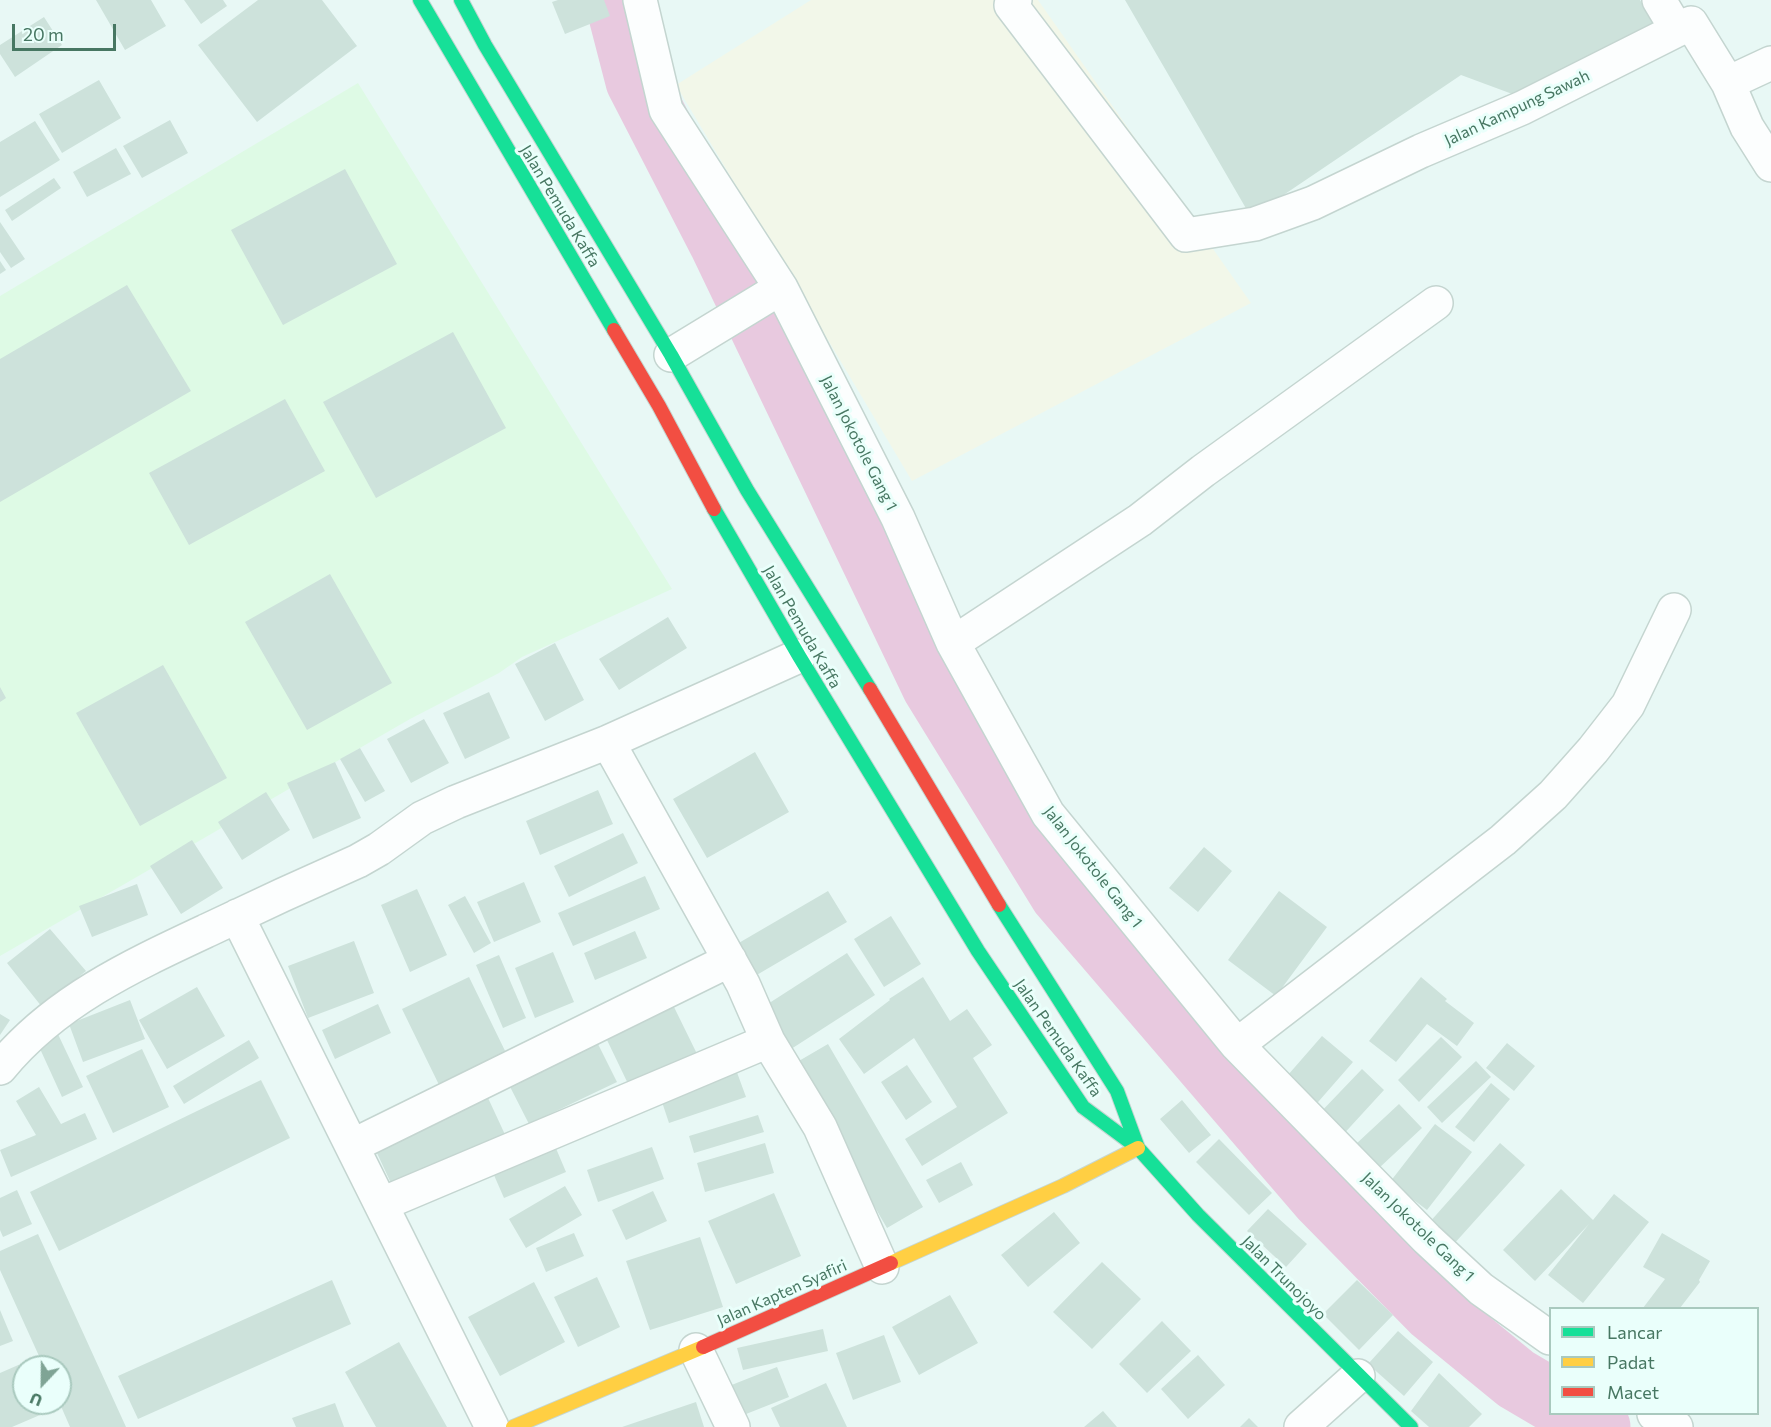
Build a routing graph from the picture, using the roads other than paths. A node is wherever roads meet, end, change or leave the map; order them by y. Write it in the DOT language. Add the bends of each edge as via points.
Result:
graph roads {
  1 [pos="420,0"];
  2 [pos="461,0"];
  3 [pos="640,0"];
  4 [pos="1015,0"];
  5 [pos="1659,0"];
  6 [pos="1685,18"];
  7 [pos="1771,63"];
  8 [pos="1728,83"];
  9 [pos="1771,165"];
  10 [pos="774,292"];
  11 [pos="1436,303"];
  12 [pos="671,355"];
  13 [pos="1674,610"];
  14 [pos="953,643"];
  15 [pos="799,656"];
  16 [pos="608,742"];
  17 [pos="237,916"];
  18 [pos="730,960"];
  19 [pos="768,1041"];
  20 [pos="1237,1046"];
  21 [pos="0,1068"];
  22 [pos="352,1146"];
  23 [pos="1138,1148"];
  24 [pos="382,1204"];
  25 [pos="882,1267"];
  26 [pos="1549,1337"];
  27 [pos="696,1350"];
  28 [pos="1358,1376"];
  29 [pos="1657,1415"];
  30 [pos="492,1427"];
  31 [pos="513,1427"];
  32 [pos="733,1427"];
  33 [pos="1301,1427"];
  34 [pos="1411,1427"];
  35 [pos="1676,1427"];
  1 -- 15 [label="main road, Jalan Pemuda Kaffa" via="659,406"];
  2 -- 12 [label="main road, Jalan Pemuda Kaffa"];
  3 -- 10 [label="street, Jalan Jokotole Gang 1" via="666,110"];
  4 -- 6 [label="street, Jalan Kampung Sawah" via="1011,5 1186,235 1255,224 1313,203 1522,108"];
  5 -- 6 [label="street"];
  6 -- 8 [label="street"];
  7 -- 8 [label="street"];
  8 -- 9 [label="street" via="1747,127"];
  10 -- 12 [label="street"];
  10 -- 14 [label="street, Jalan Jokotole Gang 1" via="898,518"];
  11 -- 14 [label="street" via="1140,520"];
  12 -- 23 [label="main road, Jalan Pemuda Kaffa" via="747,490 1014,931 1117,1091"];
  13 -- 20 [label="street" via="1628,705 1552,795 1503,840"];
  14 -- 20 [label="street, Jalan Jokotole Gang 1" via="1048,814"];
  15 -- 16 [label="street"];
  15 -- 23 [label="main road, Jalan Pemuda Kaffa" via="978,951 1083,1107"];
  16 -- 17 [label="street" via="456,802 358,861"];
  16 -- 18 [label="street"];
  17 -- 21 [label="street" via="146,959 73,1001 31,1034"];
  17 -- 22 [label="street"];
  18 -- 19 [label="street"];
  18 -- 22 [label="street"];
  19 -- 24 [label="street"];
  19 -- 25 [label="street" via="820,1127"];
  20 -- 26 [label="street, Jalan Jokotole Gang 1" via="1427,1239 1481,1289"];
  22 -- 24 [label="street"];
  23 -- 25 [label="main road, Jalan Kapten Syafiri"];
  23 -- 28 [label="main road, Jalan Trunojoyo" via="1198,1215"];
  24 -- 30 [label="street"];
  25 -- 27 [label="main road, Jalan Kapten Syafiri"];
  27 -- 31 [label="main road, Jalan Kapten Syafiri"];
  27 -- 32 [label="street"];
  28 -- 33 [label="street"];
  28 -- 34 [label="main road, Jalan Trunojoyo"];
  29 -- 35 [label="street"];
}
